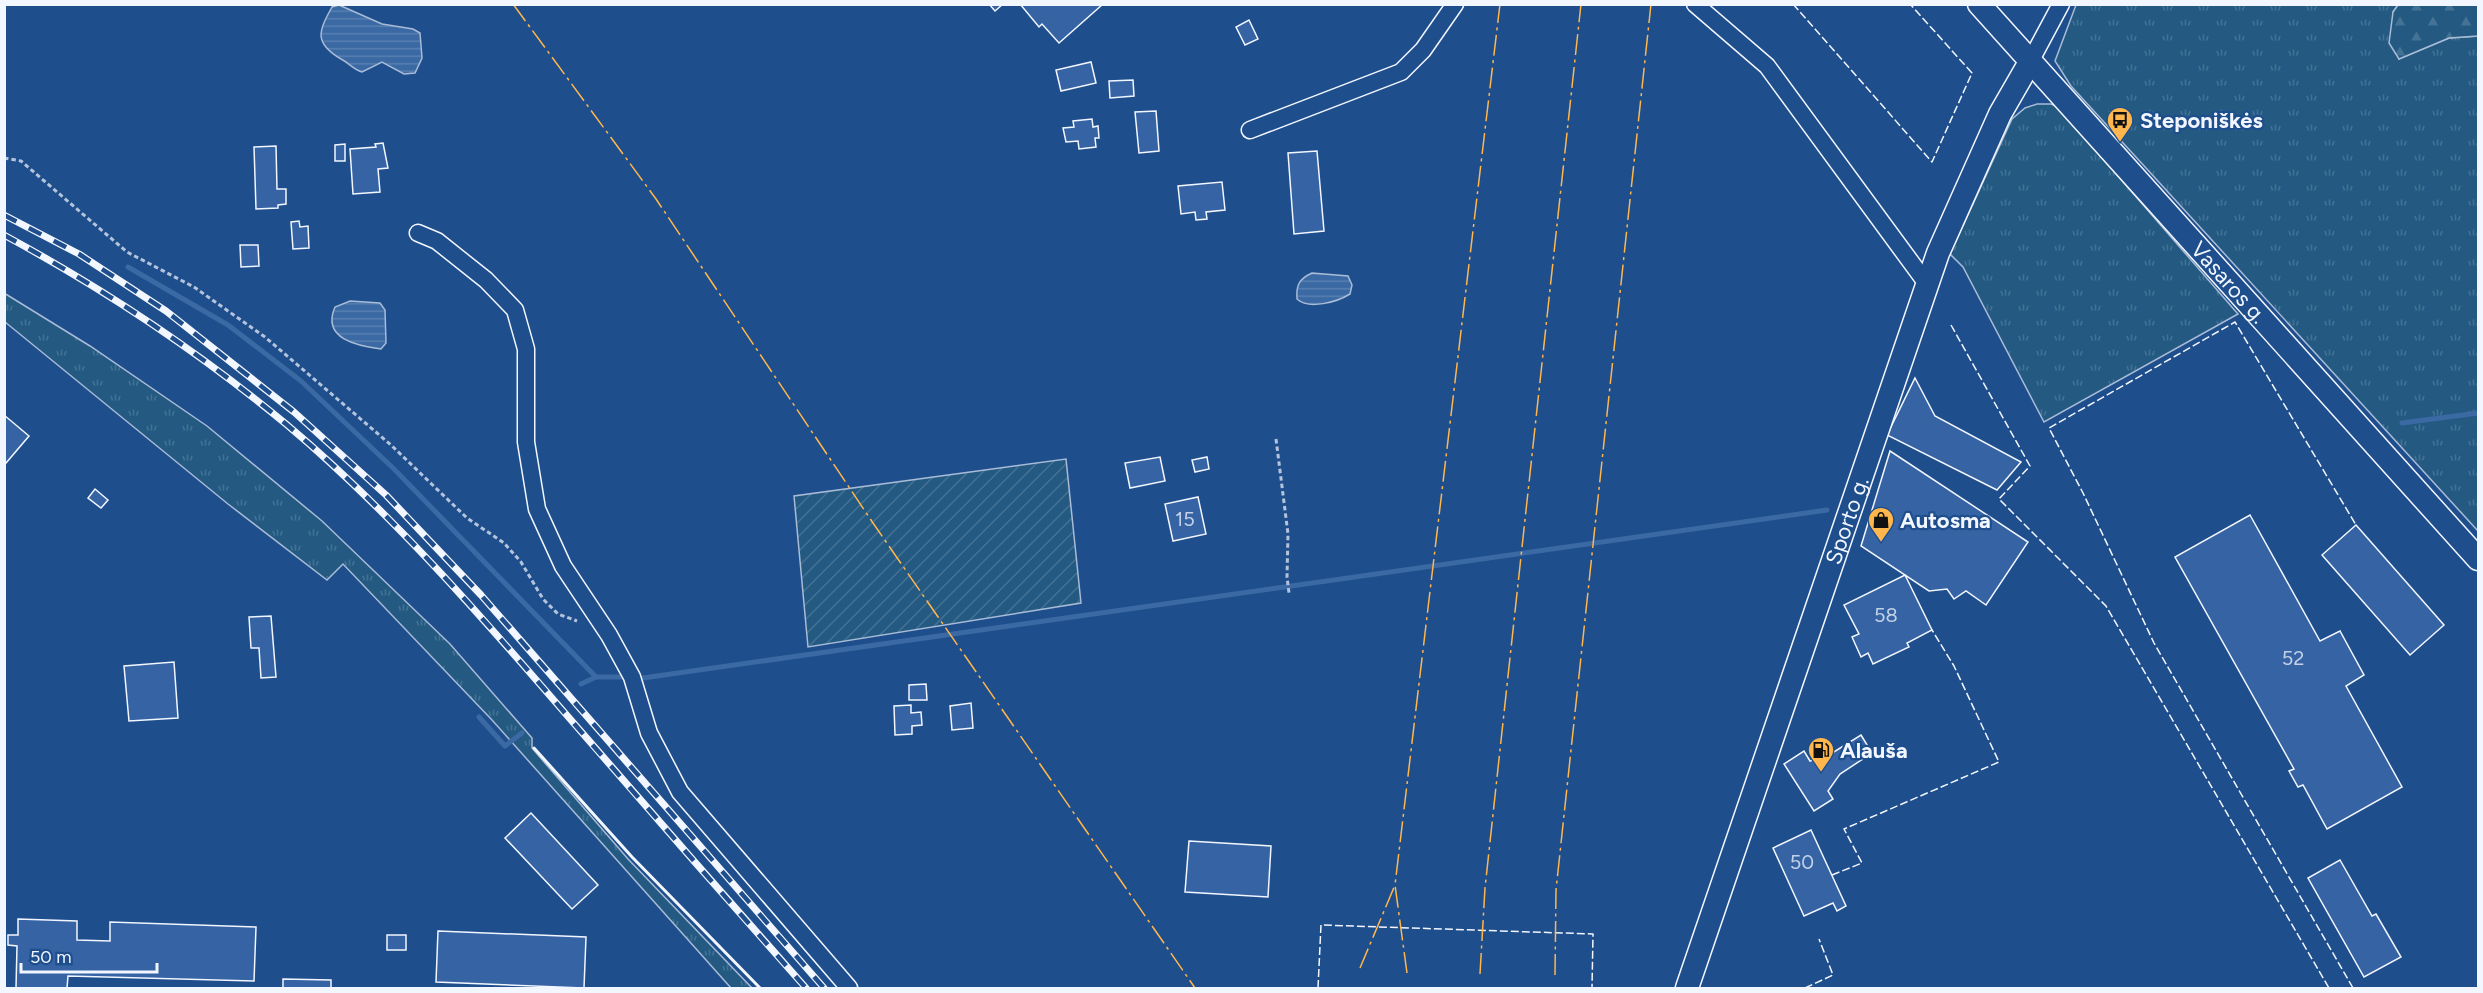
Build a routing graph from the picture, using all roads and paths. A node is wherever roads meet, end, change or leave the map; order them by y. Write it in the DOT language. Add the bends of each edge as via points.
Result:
graph roads {
  1 [pos="1455,4"];
  2 [pos="1695,4"];
  3 [pos="1979,4"];
  4 [pos="2061,4"];
  5 [pos="2030,62"];
  6 [pos="1250,130"];
  7 [pos="4,158"];
  8 [pos="418,232"];
  9 [pos="1927,284"];
  10 [pos="1276,439"];
  11 [pos="2478,559"];
  12 [pos="1289,593"];
  13 [pos="603,625"];
  14 [pos="849,988"];
  15 [pos="1687,988"];
  1 -- 6 [label="street" via="1423,50 1401,72"];
  2 -- 9 [label="street" via="1767,66"];
  3 -- 5 [label="street, Vasaros g."];
  4 -- 5 [label="street"];
  5 -- 9 [label="street, Sporto g." via="2000,114"];
  5 -- 11 [label="street, Vasaros g."];
  7 -- 13 [label="path" via="21,161 127,252 194,287 265,337 467,518 504,543 558,614"];
  8 -- 13 [label="street" via="437,241 486,280 514,310 526,349 526,442 537,509 563,566"];
  9 -- 15 [label="street, Sporto g."];
  10 -- 12 [label="path" via="1288,534"];
  13 -- 14 [label="street" via="632,677 649,733 680,792"];
}
